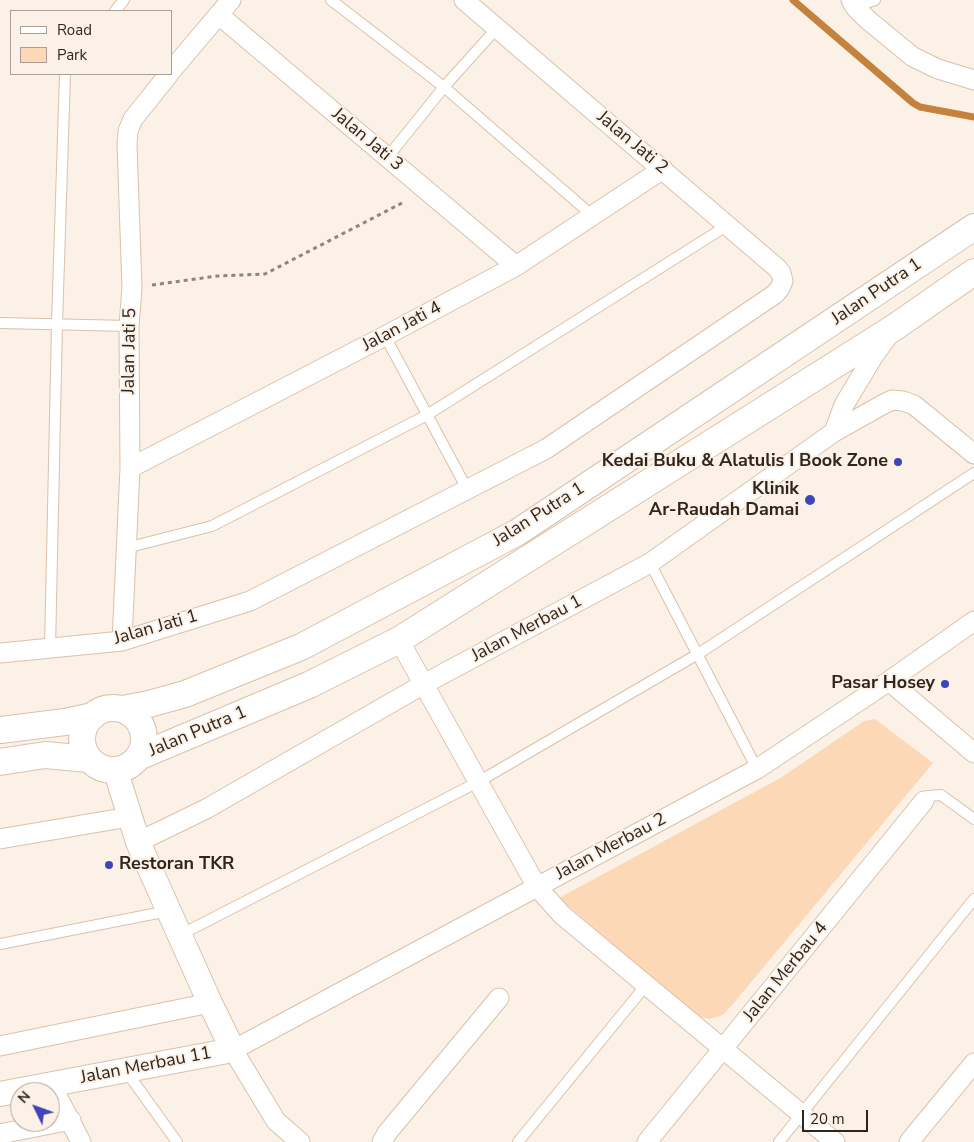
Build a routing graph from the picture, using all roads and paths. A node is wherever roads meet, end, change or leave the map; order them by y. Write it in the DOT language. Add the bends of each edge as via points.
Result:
graph roads {
  1 [pos="124,0"];
  2 [pos="231,0"];
  3 [pos="332,0"];
  4 [pos="464,0"];
  5 [pos="875,0"];
  6 [pos="853,4"];
  7 [pos="115,10"];
  8 [pos="219,15"];
  9 [pos="497,28"];
  10 [pos="172,71"];
  11 [pos="64,75"];
  12 [pos="168,75"];
  13 [pos="974,80"];
  14 [pos="444,87"];
  15 [pos="387,158"];
  16 [pos="663,169"];
  17 [pos="402,203"];
  18 [pos="593,216"];
  19 [pos="728,225"];
  20 [pos="974,227"];
  21 [pos="516,266"];
  22 [pos="974,272"];
  23 [pos="132,288"];
  24 [pos="775,294"];
  25 [pos="0,323"];
  26 [pos="57,324"];
  27 [pos="129,326"];
  28 [pos="895,326"];
  29 [pos="385,336"];
  30 [pos="427,415"];
  31 [pos="834,432"];
  32 [pos="974,454"];
  33 [pos="130,468"];
  34 [pos="974,474"];
  35 [pos="467,489"];
  36 [pos="126,548"];
  37 [pos="650,563"];
  38 [pos="974,621"];
  39 [pos="399,640"];
  40 [pos="122,641"];
  41 [pos="50,648"];
  42 [pos="0,653"];
  43 [pos="698,654"];
  44 [pos="889,681"];
  45 [pos="424,684"];
  46 [pos="123,709"];
  47 [pos="92,716"];
  48 [pos="0,730"];
  49 [pos="974,753"];
  50 [pos="138,757"];
  51 [pos="89,759"];
  52 [pos="0,762"];
  53 [pos="115,769"];
  54 [pos="757,769"];
  55 [pos="478,782"];
  56 [pos="924,801"];
  57 [pos="130,817"];
  58 [pos="974,819"];
  59 [pos="0,838"];
  60 [pos="138,842"];
  61 [pos="536,887"];
  62 [pos="974,899"];
  63 [pos="169,911"];
  64 [pos="180,935"];
  65 [pos="0,944"];
  66 [pos="646,985"];
  67 [pos="499,998"];
  68 [pos="210,1003"];
  69 [pos="0,1046"];
  70 [pos="724,1049"];
  71 [pos="233,1050"];
  72 [pos="974,1063"];
  73 [pos="125,1070"];
  74 [pos="60,1082"];
  75 [pos="60,1100"];
  76 [pos="802,1114"];
  77 [pos="71,1120"];
  78 [pos="0,1134"];
  79 [pos="81,1142"];
  80 [pos="177,1142"];
  81 [pos="300,1142"];
  82 [pos="382,1142"];
  83 [pos="518,1142"];
  84 [pos="648,1142"];
  85 [pos="779,1142"];
  86 [pos="835,1142"];
  87 [pos="908,1142"];
  1 -- 7 [label="lane"];
  2 -- 8 [label="street, Jalan Jati 5"];
  3 -- 14 [label="lane"];
  4 -- 9 [label="street, Jalan Jati 2"];
  5 -- 6 [label="lane"];
  6 -- 13 [label="street" via="913,57"];
  8 -- 10 [label="street, Jalan Jati 5"];
  8 -- 15 [label="street, Jalan Jati 3"];
  9 -- 14 [label="lane"];
  9 -- 16 [label="street, Jalan Jati 2"];
  11 -- 26 [label="lane"];
  12 -- 23 [label="street, Jalan Jati 5" via="133,119 128,131"];
  14 -- 15 [label="lane"];
  14 -- 18 [label="lane"];
  15 -- 21 [label="street, Jalan Jati 3"];
  16 -- 18 [label="street, Jalan Jati 4"];
  16 -- 19 [label="street, Jalan Jati 2"];
  17 -- 23 [label="path" via="265,274 217,276"];
  18 -- 21 [label="street, Jalan Jati 4"];
  19 -- 24 [label="street, Jalan Jati 2" via="781,273 783,281"];
  19 -- 30 [label="lane"];
  20 -- 46 [label="main road, Jalan Putra 1" via="518,532 301,647 185,694"];
  21 -- 29 [label="street, Jalan Jati 4"];
  22 -- 28 [label="main road, Jalan Putra 1"];
  23 -- 27 [label="street, Jalan Jati 5"];
  24 -- 35 [label="street, Jalan Jati 1" via="546,449"];
  25 -- 26 [label="lane"];
  26 -- 27 [label="lane"];
  26 -- 41 [label="lane"];
  27 -- 33 [label="street, Jalan Jati 5"];
  28 -- 31 [label="street" via="844,405"];
  28 -- 39 [label="main road, Jalan Putra 1"];
  29 -- 30 [label="lane"];
  29 -- 33 [label="street, Jalan Jati 4"];
  30 -- 35 [label="lane"];
  30 -- 36 [label="lane" via="212,526"];
  31 -- 32 [label="street, Jalan Merbau 1" via="892,400 903,401 914,406"];
  31 -- 37 [label="street, Jalan Merbau 1"];
  33 -- 36 [label="street, Jalan Jati 5"];
  34 -- 43 [label="lane"];
  35 -- 40 [label="street, Jalan Jati 1" via="250,601"];
  36 -- 40 [label="street, Jalan Jati 5"];
  37 -- 43 [label="lane"];
  37 -- 45 [label="street, Jalan Merbau 1"];
  38 -- 44 [label="street, Jalan Merbau 2"];
  39 -- 45 [label="street"];
  39 -- 50 [label="main road, Jalan Putra 1" via="309,685"];
  40 -- 41 [label="street, Jalan Jati 1"];
  41 -- 42 [label="street, Jalan Jati 1"];
  43 -- 54 [label="lane"];
  43 -- 55 [label="lane"];
  44 -- 49 [label="street"];
  44 -- 54 [label="street, Jalan Merbau 2"];
  45 -- 55 [label="street"];
  45 -- 60 [label="street, Jalan Merbau 1" via="206,809"];
  46 -- 47 [label="main road" via="102,710"];
  46 -- 50 [label="main road" via="132,714 142,730 144,739"];
  47 -- 48 [label="main road"];
  47 -- 51 [label="main road" via="86,724 82,742"];
  50 -- 53 [label="main road" via="124,768"];
  51 -- 52 [label="main road" via="45,755"];
  51 -- 53 [label="main road" via="105,769"];
  53 -- 57 [label="street"];
  54 -- 61 [label="street, Jalan Merbau 2"];
  55 -- 61 [label="street"];
  55 -- 64 [label="lane"];
  56 -- 58 [label="lane" via="928,796 941,795"];
  56 -- 70 [label="street, Jalan Merbau 4"];
  57 -- 59 [label="street"];
  57 -- 60 [label="street"];
  60 -- 63 [label="street"];
  61 -- 66 [label="street" via="562,915"];
  61 -- 71 [label="street, Jalan Merbau 2"];
  62 -- 76 [label="lane"];
  63 -- 64 [label="street"];
  63 -- 65 [label="lane"];
  64 -- 68 [label="street"];
  66 -- 70 [label="street"];
  66 -- 83 [label="lane"];
  67 -- 82 [label="street"];
  68 -- 69 [label="street"];
  68 -- 71 [label="street"];
  70 -- 76 [label="street"];
  70 -- 84 [label="street, Jalan Merbau 4"];
  71 -- 73 [label="street, Jalan Merbau 11"];
  71 -- 81 [label="street" via="276,1121"];
  72 -- 87 [label="street"];
  73 -- 74 [label="street, Jalan Merbau 11"];
  73 -- 80 [label="lane"];
  75 -- 77 [label="street"];
  76 -- 85 [label="lane"];
  76 -- 86 [label="street"];
  77 -- 78 [label="street"];
  77 -- 79 [label="street"];
}
